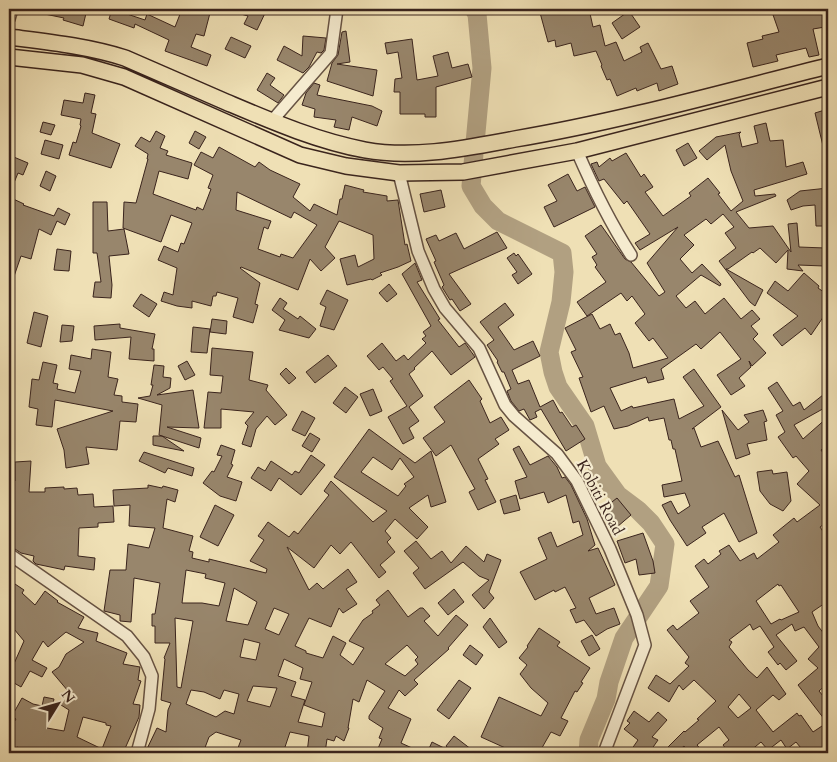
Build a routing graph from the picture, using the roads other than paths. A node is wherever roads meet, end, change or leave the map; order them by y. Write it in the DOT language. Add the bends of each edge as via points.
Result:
graph roads {
  1 [pos="12,9"];
  2 [pos="337,9"];
  3 [pos="9,19"];
  4 [pos="9,37"];
  5 [pos="9,57"];
  6 [pos="828,66"];
  7 [pos="828,87"];
  8 [pos="272,122"];
  9 [pos="577,152"];
  10 [pos="399,173"];
  11 [pos="631,254"];
  12 [pos="9,554"];
  13 [pos="137,753"];
  14 [pos="604,753"];
  1 -- 3 [label="street"];
  2 -- 8 [label="street" via="331,53"];
  4 -- 8 [label="main road" via="90,48 117,56"];
  5 -- 10 [label="main road" via="82,65 124,77 300,155 346,166"];
  6 -- 8 [label="main road" via="626,118 501,142 413,154 366,150"];
  7 -- 9 [label="main road"];
  9 -- 10 [label="main road" via="463,172"];
  9 -- 11 [label="street" via="600,204"];
  10 -- 14 [label="street, Kobiti Road" via="418,251 434,289 445,308 479,348 505,405 557,454 577,481 614,557 638,618 645,645 642,657"];
  12 -- 13 [label="street" via="127,636 144,657 152,676 150,709"];
}
